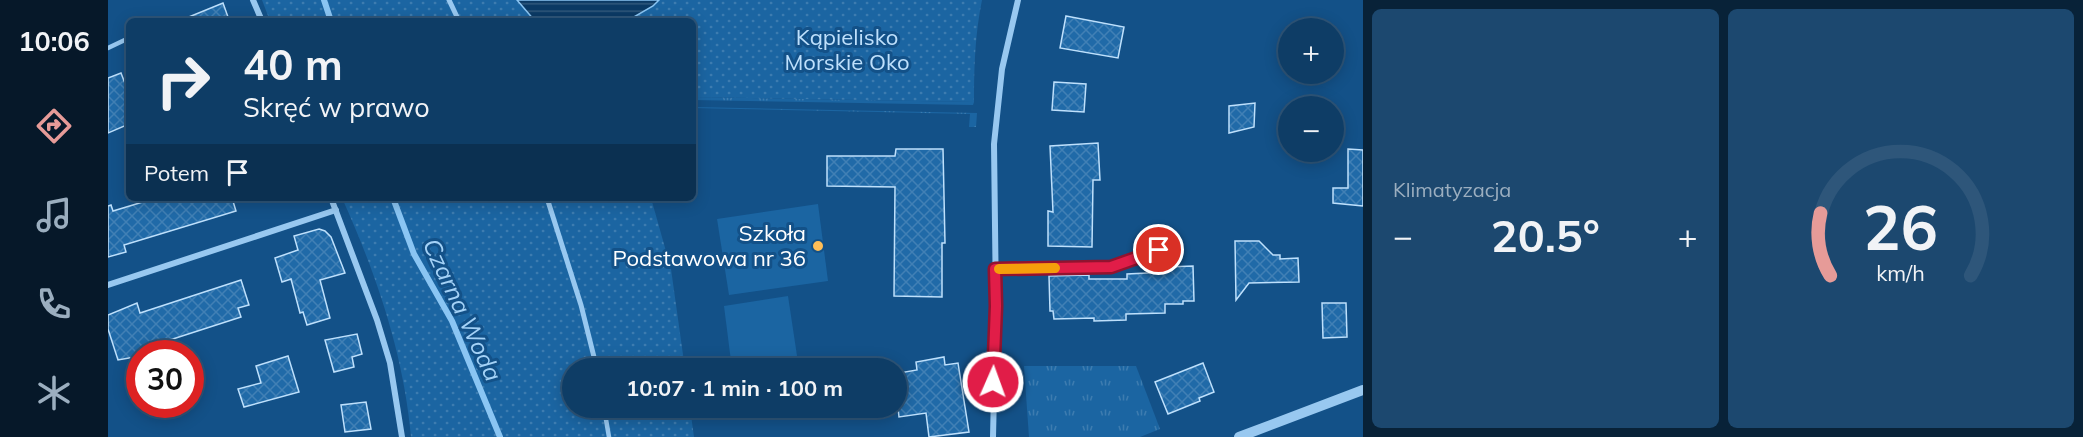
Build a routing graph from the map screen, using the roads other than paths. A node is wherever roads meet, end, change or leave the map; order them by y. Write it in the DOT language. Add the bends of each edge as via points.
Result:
graph roads {
  1 [pos="253,0"];
  2 [pos="448,0"];
  3 [pos="1018,0"];
  4 [pos="261,18"];
  5 [pos="457,18"];
  6 [pos="126,39"];
  7 [pos="108,48"];
  8 [pos="333,201"];
  9 [pos="548,201"];
  10 [pos="336,210"];
  11 [pos="1159,250"];
  12 [pos="995,269"];
  13 [pos="108,285"];
  14 [pos="594,358"];
  15 [pos="1363,390"];
  16 [pos="606,418"];
  17 [pos="402,437"];
  18 [pos="609,437"];
  19 [pos="993,437"];
  20 [pos="1239,437"];
  1 -- 4 [label="street"];
  2 -- 5 [label="street"];
  3 -- 12 [label="street" via="1002,69 994,144"];
  6 -- 7 [label="lane"];
  8 -- 10 [label="street"];
  9 -- 14 [label="street"];
  10 -- 13 [label="street"];
  10 -- 17 [label="street" via="390,363"];
  11 -- 12 [label="lane" via="1111,267"];
  12 -- 19 [label="street"];
  15 -- 20 [label="street"];
  16 -- 18 [label="lane"];
}
